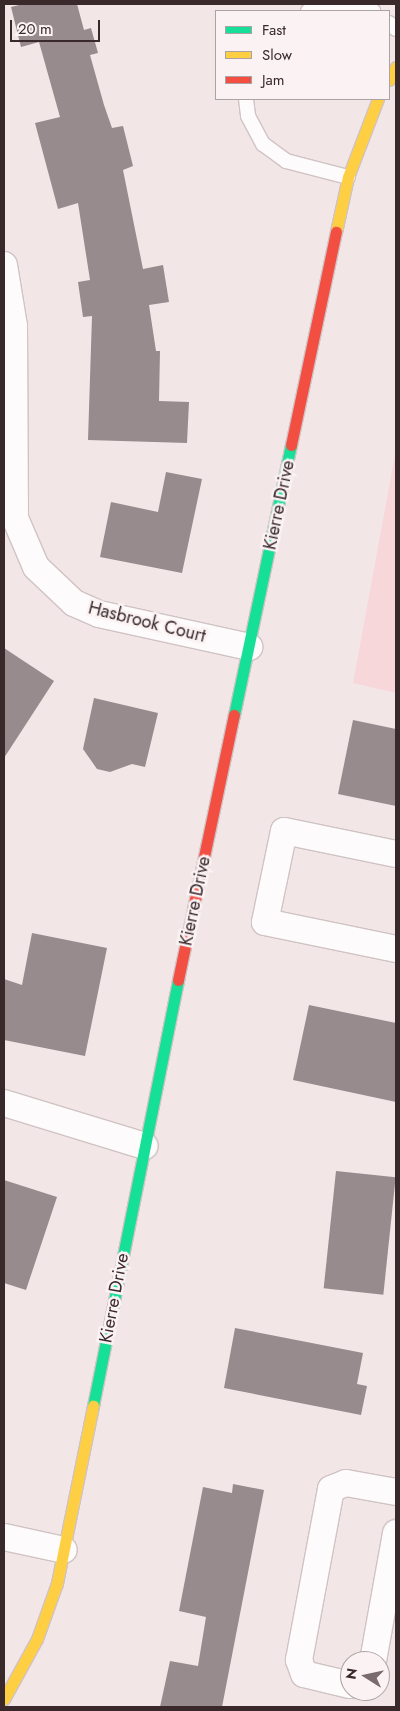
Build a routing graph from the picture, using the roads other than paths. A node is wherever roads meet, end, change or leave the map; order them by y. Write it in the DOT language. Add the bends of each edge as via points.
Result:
graph roads {
  1 [pos="370,7"];
  2 [pos="311,10"];
  3 [pos="396,67"];
  4 [pos="390,78"];
  5 [pos="246,100"];
  6 [pos="378,100"];
  7 [pos="348,176"];
  8 [pos="4,265"];
  9 [pos="249,647"];
  10 [pos="396,854"];
  11 [pos="396,948"];
  12 [pos="4,1103"];
  13 [pos="144,1146"];
  14 [pos="396,1492"];
  15 [pos="396,1533"];
  16 [pos="4,1537"];
  17 [pos="64,1550"];
  18 [pos="375,1651"];
  19 [pos="340,1683"];
  20 [pos="4,1699"];
  1 -- 2 [label="lane" via="332,4"];
  3 -- 4 [label="street"];
  5 -- 7 [label="lane" via="248,116 263,144 286,161"];
  6 -- 7 [label="street, Kierre Drive"];
  7 -- 9 [label="street, Kierre Drive"];
  8 -- 9 [label="street, Hasbrook Court" via="14,326 15,518 36,567 74,603 99,614"];
  9 -- 13 [label="street, Kierre Drive"];
  10 -- 11 [label="street" via="284,832 265,922"];
  12 -- 13 [label="street"];
  13 -- 17 [label="street, Kierre Drive"];
  14 -- 19 [label="street" via="346,1483 331,1490 299,1660 304,1674"];
  15 -- 18 [label="street"];
  16 -- 17 [label="street"];
  17 -- 20 [label="street, Kierre Drive" via="37,1639"];
}
